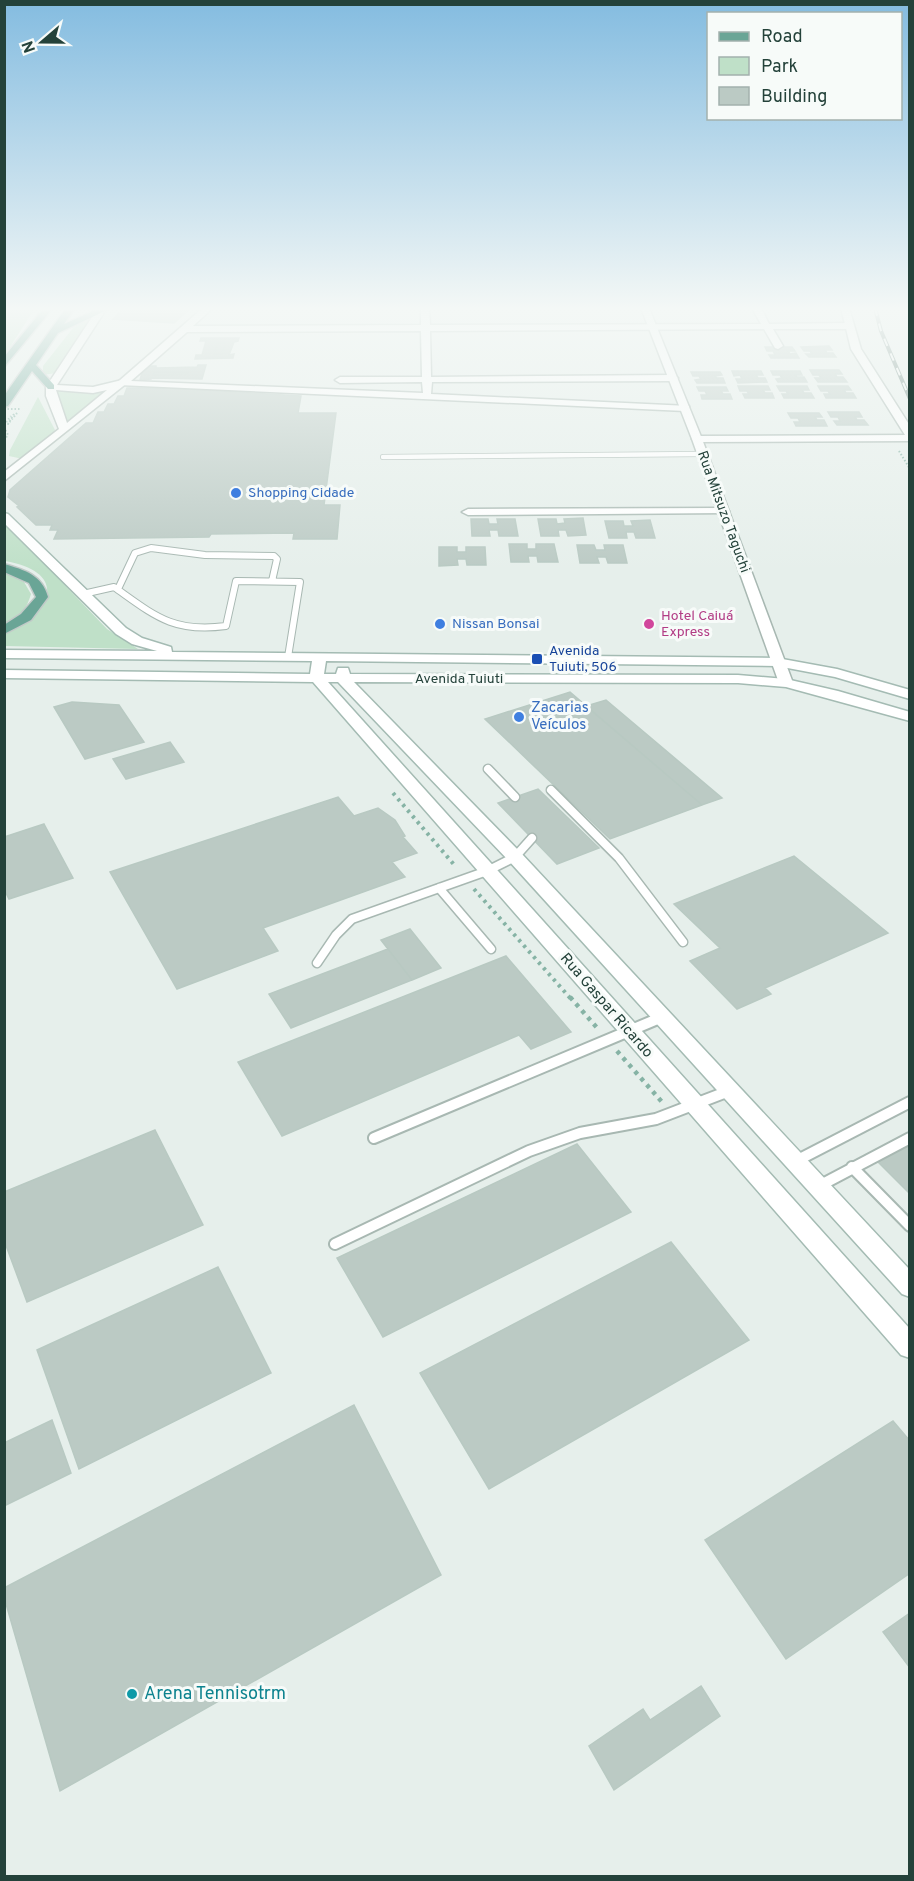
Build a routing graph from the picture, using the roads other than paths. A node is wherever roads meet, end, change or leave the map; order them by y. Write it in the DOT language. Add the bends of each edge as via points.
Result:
graph roads {
  1 [pos="51,396"];
  2 [pos="106,396"];
  3 [pos="400,396"];
  4 [pos="680,396"];
  5 [pos="884,396"];
  6 [pos="427,397"];
  7 [pos="685,408"];
  8 [pos="64,429"];
  9 [pos="909,437"];
  10 [pos="697,439"];
  11 [pos="703,454"];
  12 [pos="383,457"];
  13 [pos="4,478"];
  14 [pos="723,511"];
  15 [pos="468,512"];
  16 [pos="4,516"];
  17 [pos="4,568"];
  18 [pos="272,581"];
  19 [pos="118,589"];
  20 [pos="83,594"];
  21 [pos="4,630"];
  22 [pos="4,654"];
  23 [pos="185,656"];
  24 [pos="288,657"];
  25 [pos="319,658"];
  26 [pos="344,658"];
  27 [pos="777,662"];
  28 [pos="4,674"];
  29 [pos="317,678"];
  30 [pos="343,679"];
  31 [pos="786,683"];
  32 [pos="909,695"];
  33 [pos="367,705"];
  34 [pos="346,711"];
  35 [pos="909,717"];
  36 [pos="488,770"];
  37 [pos="551,790"];
  38 [pos="515,797"];
  39 [pos="532,838"];
  40 [pos="515,857"];
  41 [pos="487,871"];
  42 [pos="439,888"];
  43 [pos="683,942"];
  44 [pos="491,949"];
  45 [pos="317,963"];
  46 [pos="660,1018"];
  47 [pos="628,1032"];
  48 [pos="729,1091"];
  49 [pos="909,1102"];
  50 [pos="694,1106"];
  51 [pos="374,1138"];
  52 [pos="909,1138"];
  53 [pos="794,1162"];
  54 [pos="852,1167"];
  55 [pos="817,1187"];
  56 [pos="909,1226"];
  57 [pos="335,1244"];
  58 [pos="909,1287"];
  59 [pos="909,1347"];
  1 -- 8 [label="street"];
  2 -- 8 [label="street"];
  3 -- 6 [label="street"];
  4 -- 7 [label="street, Rua Mitsuzo Taguchi"];
  5 -- 9 [label="street"];
  6 -- 7 [label="street"];
  7 -- 10 [label="street, Rua Mitsuzo Taguchi"];
  8 -- 13 [label="street"];
  9 -- 10 [label="street"];
  10 -- 11 [label="street, Rua Mitsuzo Taguchi"];
  11 -- 12 [label="lane"];
  11 -- 14 [label="street, Rua Mitsuzo Taguchi"];
  14 -- 15 [label="street"];
  14 -- 27 [label="street, Rua Mitsuzo Taguchi"];
  16 -- 20 [label="street"];
  17 -- 21 [label="main road" via="33,578 42,597 23,620"];
  18 -- 19 [label="lane" via="237,580 226,626 204,629 164,621"];
  18 -- 19 [label="lane" via="277,559 274,556 205,555 151,548 135,553"];
  18 -- 24 [label="lane" via="300,582"];
  19 -- 20 [label="lane"];
  20 -- 23 [label="street" via="120,631 145,644"];
  22 -- 23 [label="street, Avenida Tuiuti"];
  23 -- 24 [label="street, Avenida Tuiuti"];
  24 -- 25 [label="street, Avenida Tuiuti"];
  25 -- 26 [label="street, Avenida Tuiuti"];
  25 -- 29 [label="street"];
  26 -- 27 [label="street, Avenida Tuiuti"];
  26 -- 30 [label="street"];
  27 -- 31 [label="street, Rua Mitsuzo Taguchi"];
  27 -- 32 [label="street, Avenida Tuiuti" via="837,673"];
  28 -- 29 [label="street, Avenida Tuiuti"];
  29 -- 30 [label="street, Avenida Tuiuti"];
  29 -- 34 [label="street, Rua Gaspar Ricardo"];
  30 -- 31 [label="street, Avenida Tuiuti" via="738,679"];
  30 -- 33 [label="street, Rua Gaspar Ricardo"];
  31 -- 35 [label="street, Avenida Tuiuti"];
  33 -- 34 [label="street"];
  33 -- 40 [label="street, Rua Gaspar Ricardo"];
  34 -- 41 [label="street, Rua Gaspar Ricardo"];
  36 -- 38 [label="lane"];
  37 -- 43 [label="lane" via="575,819 619,858"];
  39 -- 40 [label="lane"];
  40 -- 41 [label="lane"];
  40 -- 46 [label="street, Rua Gaspar Ricardo"];
  41 -- 42 [label="lane"];
  41 -- 47 [label="street, Rua Gaspar Ricardo"];
  42 -- 44 [label="lane"];
  42 -- 45 [label="lane" via="352,919"];
  46 -- 47 [label="lane"];
  46 -- 48 [label="street, Rua Gaspar Ricardo"];
  47 -- 50 [label="street, Rua Gaspar Ricardo"];
  47 -- 51 [label="lane"];
  48 -- 50 [label="lane"];
  48 -- 53 [label="street, Rua Gaspar Ricardo"];
  49 -- 53 [label="lane"];
  50 -- 57 [label="lane" via="656,1119 580,1133 529,1151"];
  50 -- 59 [label="street, Rua Gaspar Ricardo"];
  52 -- 54 [label="lane"];
  53 -- 55 [label="street, Rua Gaspar Ricardo"];
  54 -- 55 [label="lane"];
  54 -- 56 [label="lane"];
  55 -- 58 [label="street, Rua Gaspar Ricardo"];
}
